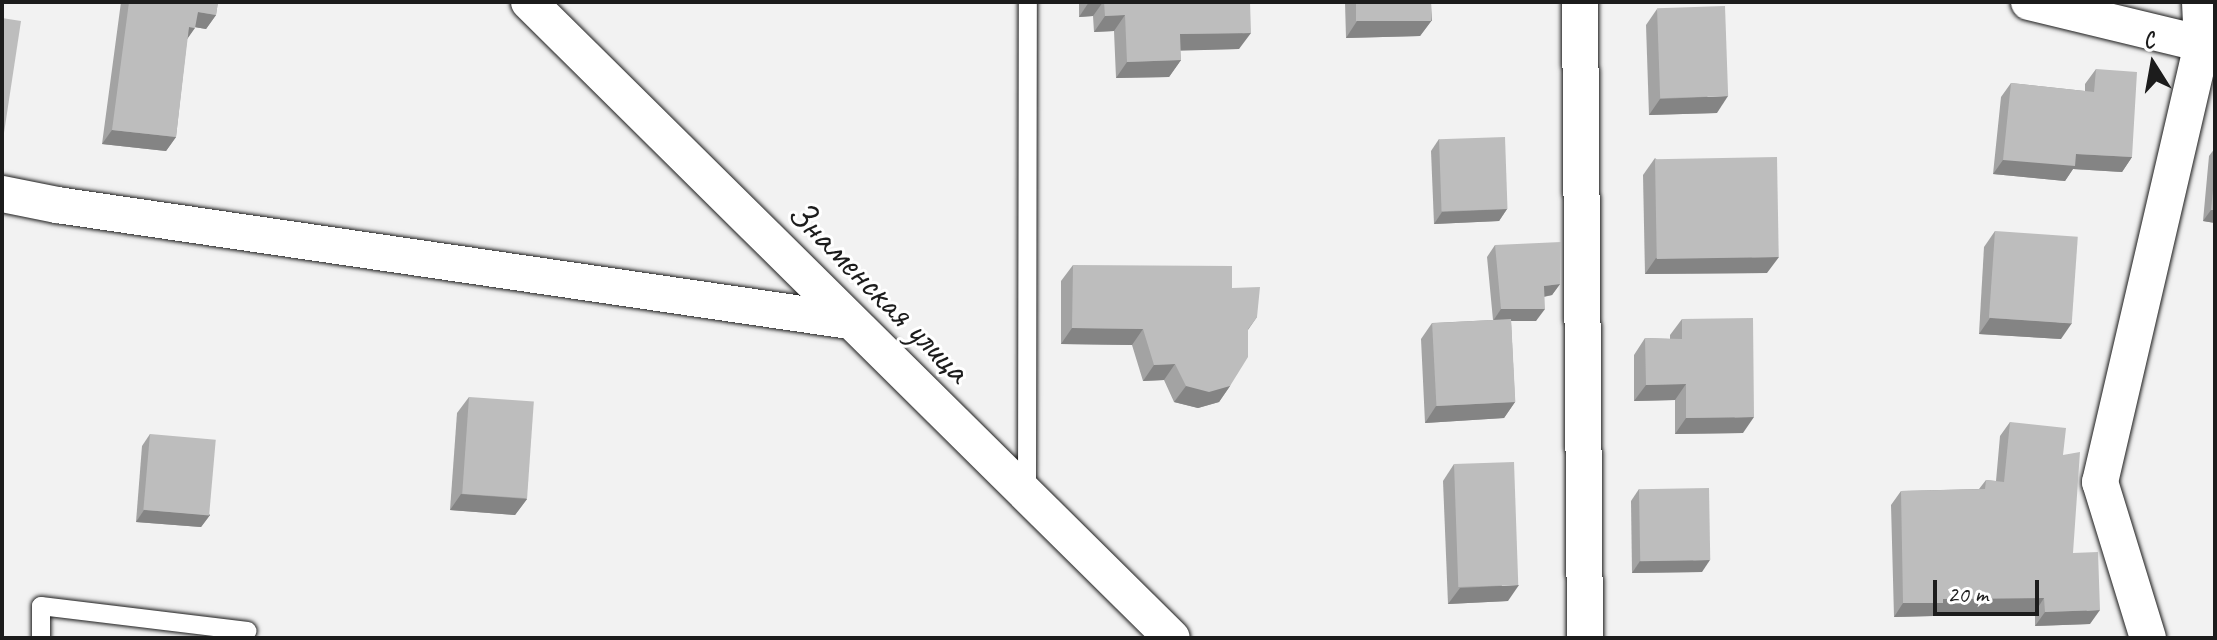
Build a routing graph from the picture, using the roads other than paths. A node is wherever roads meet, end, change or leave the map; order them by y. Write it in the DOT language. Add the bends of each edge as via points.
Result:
graph roads {
  1 [pos="529,2"];
  2 [pos="1028,2"];
  3 [pos="1580,2"];
  4 [pos="2029,2"];
  5 [pos="2200,2"];
  6 [pos="2208,44"];
  7 [pos="2,194"];
  8 [pos="849,321"];
  9 [pos="1027,496"];
  10 [pos="247,631"];
  11 [pos="41,638"];
  12 [pos="1172,638"];
  13 [pos="1585,638"];
  14 [pos="2148,638"];
  1 -- 8 [label="street, Знаменская улица"];
  2 -- 9 [label="lane"];
  3 -- 13 [label="street"];
  4 -- 6 [label="street"];
  5 -- 6 [label="street"];
  6 -- 14 [label="street" via="2100,482"];
  7 -- 8 [label="street"];
  8 -- 9 [label="street, Знаменская улица"];
  9 -- 12 [label="street, Знаменская улица"];
  10 -- 11 [label="lane" via="41,606"];
}
